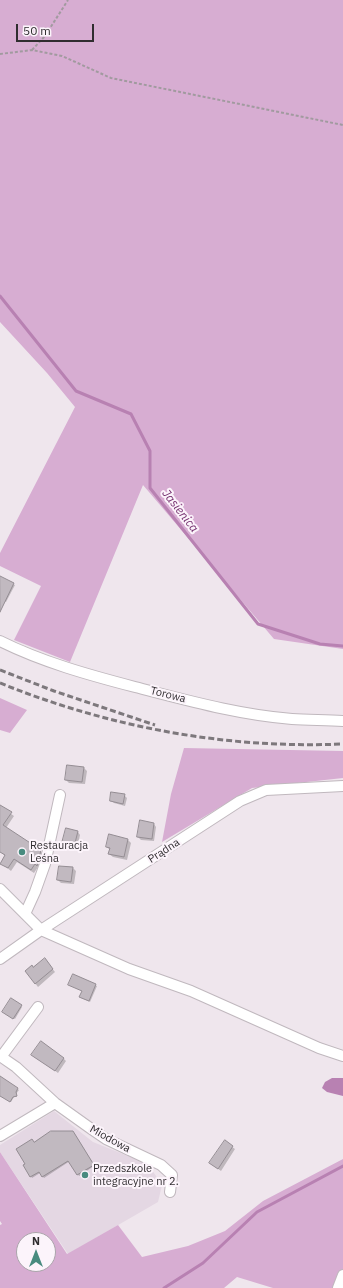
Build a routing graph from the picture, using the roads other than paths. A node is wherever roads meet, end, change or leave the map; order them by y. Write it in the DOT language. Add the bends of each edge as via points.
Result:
graph roads {
  1 [pos="0,641"];
  2 [pos="343,721"];
  3 [pos="343,786"];
  4 [pos="60,795"];
  5 [pos="0,889"];
  6 [pos="25,914"];
  7 [pos="41,930"];
  8 [pos="0,959"];
  9 [pos="38,1008"];
  10 [pos="343,1056"];
  11 [pos="0,1057"];
  12 [pos="55,1103"];
  13 [pos="0,1136"];
  14 [pos="170,1192"];
  15 [pos="343,1275"];
  16 [pos="338,1288"];
  1 -- 2 [label="street, Torowa" via="75,670 214,706 291,719"];
  3 -- 7 [label="street, Prądna" via="266,790 240,801"];
  4 -- 6 [label="street" via="45,864"];
  5 -- 6 [label="street"];
  6 -- 7 [label="street"];
  7 -- 8 [label="street, Prądna"];
  7 -- 10 [label="street" via="129,969 191,991 319,1048"];
  9 -- 11 [label="street"];
  11 -- 12 [label="street, Miodowa" via="16,1067"];
  12 -- 13 [label="street"];
  12 -- 14 [label="street, Miodowa" via="106,1139 161,1165 172,1175"];
  15 -- 16 [label="street"];
}
